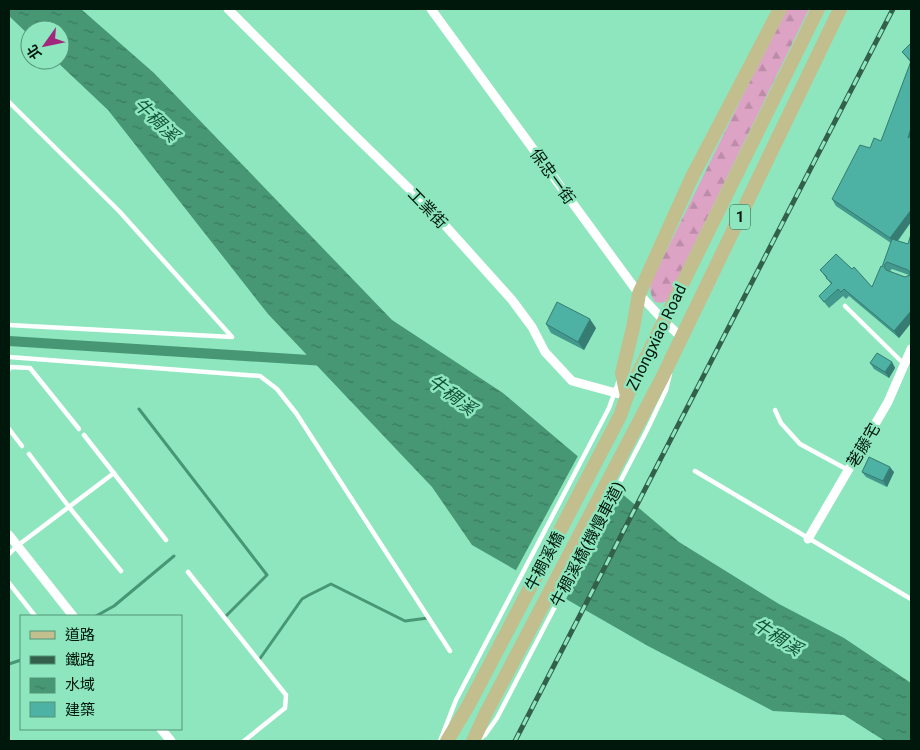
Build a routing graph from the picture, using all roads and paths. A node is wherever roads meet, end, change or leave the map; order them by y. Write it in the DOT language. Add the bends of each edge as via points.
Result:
graph roads {
  1 [pos="228,9"];
  2 [pos="430,9"];
  3 [pos="780,9"];
  4 [pos="818,9"];
  5 [pos="840,9"];
  6 [pos="9,102"];
  7 [pos="639,294"];
  8 [pos="845,306"];
  9 [pos="664,321"];
  10 [pos="9,325"];
  11 [pos="681,337"];
  12 [pos="911,349"];
  13 [pos="9,357"];
  14 [pos="904,364"];
  15 [pos="10,368"];
  16 [pos="621,394"];
  17 [pos="775,410"];
  18 [pos="642,427"];
  19 [pos="9,429"];
  20 [pos="79,429"];
  21 [pos="84,435"];
  22 [pos="22,446"];
  23 [pos="29,454"];
  24 [pos="848,470"];
  25 [pos="695,471"];
  26 [pos="114,473"];
  27 [pos="69,507"];
  28 [pos="9,535"];
  29 [pos="808,539"];
  30 [pos="166,540"];
  31 [pos="17,546"];
  32 [pos="9,554"];
  33 [pos="121,571"];
  34 [pos="188,572"];
  35 [pos="9,583"];
  36 [pos="911,599"];
  37 [pos="34,615"];
  38 [pos="71,615"];
  39 [pos="450,651"];
  40 [pos="462,703"];
  41 [pos="162,730"];
  42 [pos="171,741"];
  43 [pos="244,741"];
  44 [pos="440,741"];
  45 [pos="448,741"];
  46 [pos="475,741"];
  1 -- 16 [label="street, 工業街" via="434,212 512,300 546,352 572,381"];
  2 -- 7 [label="street, 保忠一街"];
  3 -- 7 [label="main road, Zhongxiao Road" via="692,177"];
  4 -- 9 [label="main road, Zhongxiao Road / 1"];
  5 -- 11 [label="main road, Zhongxiao Road / 1"];
  6 -- 10 [label="lane" via="119,211 232,336"];
  7 -- 9 [label="street, 保忠一街"];
  7 -- 16 [label="main road, Zhongxiao Road" via="622,373"];
  8 -- 14 [label="lane"];
  9 -- 11 [label="street, 保忠一街"];
  9 -- 16 [label="main road, Zhongxiao Road / 1"];
  11 -- 18 [label="main road, Zhongxiao Road / 1"];
  12 -- 14 [label="street, 荖藤宅"];
  13 -- 39 [label="lane" via="260,376 277,389 296,413"];
  14 -- 24 [label="street, 荖藤宅" via="888,402"];
  15 -- 20 [label="lane" via="30,368"];
  16 -- 40 [label="main road, 牛稠溪橋 / 1"];
  17 -- 24 [label="lane" via="781,423 800,444"];
  18 -- 46 [label="main road, 牛稠溪橋 / 1"];
  19 -- 22 [label="lane"];
  21 -- 26 [label="lane"];
  23 -- 27 [label="lane"];
  24 -- 29 [label="street, 荖藤宅"];
  25 -- 29 [label="lane"];
  26 -- 27 [label="lane"];
  26 -- 30 [label="lane"];
  27 -- 31 [label="lane"];
  27 -- 33 [label="lane"];
  28 -- 31 [label="street"];
  29 -- 36 [label="lane"];
  31 -- 32 [label="lane"];
  31 -- 38 [label="street"];
  34 -- 43 [label="lane" via="286,695 285,708"];
  35 -- 37 [label="lane"];
  40 -- 44 [label="lane" via="446,725"];
  40 -- 45 [label="main road, 1"];
  41 -- 42 [label="street"];
}
